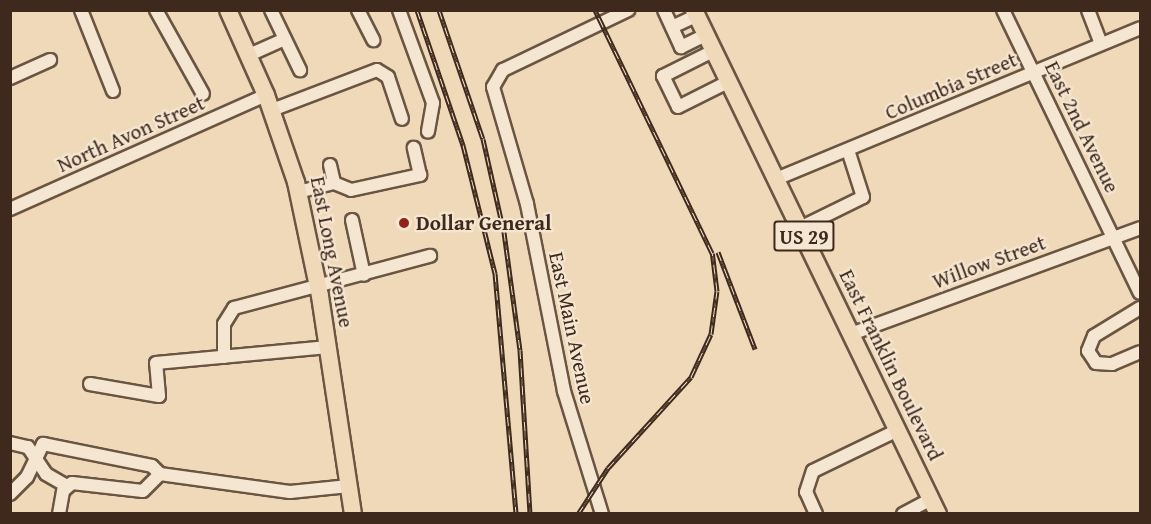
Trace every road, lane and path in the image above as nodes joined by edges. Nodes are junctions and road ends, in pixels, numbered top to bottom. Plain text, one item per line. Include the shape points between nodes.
1 (81, 10) edge
2 (156, 10) edge
3 (228, 10) edge
4 (271, 10) edge
5 (358, 10) edge
6 (399, 10) edge
7 (628, 10) edge
8 (664, 10) edge
9 (1004, 10) edge
10 (1088, 10) edge
11 (695, 13) edge
12 (608, 15) edge
13 (672, 27) junction
14 (1140, 27) edge
15 (706, 35) junction
16 (285, 39) junction
17 (373, 40) dead end
18 (1101, 44) junction
19 (713, 51) junction
20 (249, 55) junction
21 (50, 60) dead end
22 (300, 70) dead end
23 (1033, 72) junction
24 (10, 78) edge
25 (728, 82) junction
26 (113, 91) dead end
27 (203, 94) dead end
28 (269, 102) junction
29 (402, 119) dead end
30 (428, 132) dead end
31 (414, 148) dead end
32 (848, 150) junction
33 (330, 165) dead end
34 (776, 179) junction
35 (334, 183) junction
36 (298, 192) junction
37 (10, 209) edge
38 (352, 220) dead end
39 (800, 228) junction
40 (1140, 228) edge
41 (1113, 236) junction
42 (430, 256) dead end
43 (364, 275) junction
44 (319, 287) junction
45 (1140, 293) edge
46 (1140, 308) edge
47 (851, 334) junction
48 (328, 347) junction
49 (1140, 352) edge
50 (224, 357) junction
51 (90, 384) dead end
52 (898, 430) junction
53 (10, 443) edge
54 (35, 460) junction
55 (160, 474) junction
56 (67, 486) junction
57 (349, 486) junction
58 (10, 494) edge
59 (934, 506) edge
60 (59, 513) edge
61 (353, 513) edge
62 (602, 513) edge
63 (816, 513) edge
64 (903, 513) edge

1 - 26 street
2 - 27 street
3 - 20 main road, East Long Avenue
4 - 16 street
5 - 17 street
6 - 30 street via 433,103
7 - 12 street
8 - 13 street
9 - 23 street, East 2nd Avenue
10 - 18 street
11 - 13 street
11 - 15 main road, East Franklin Boulevard / US 29
12 - 62 street, East Main Avenue via 494,79 527,204 564,391
13 - 15 street via 681,47
14 - 18 street, Columbia Street
15 - 19 main road, East Franklin Boulevard / US 29
16 - 20 street
16 - 22 street
18 - 23 street, Columbia Street
19 - 25 main road, East Franklin Boulevard / US 29
19 - 25 street via 663,76 678,107
20 - 28 main road, East Long Avenue
21 - 24 street
23 - 32 street, Columbia Street
23 - 41 street, East 2nd Avenue
25 - 34 main road, East Franklin Boulevard / US 29
28 - 29 street, North Avon Street via 377,70 388,77
28 - 36 main road, East Long Avenue
28 - 37 street, North Avon Street
31 - 35 street via 420,175 351,190
32 - 34 street, Columbia Street
32 - 39 street via 863,197
33 - 35 street
34 - 39 main road, East Franklin Boulevard / US 29
35 - 36 street
36 - 44 main road, East Long Avenue
38 - 43 street
39 - 47 main road, East Franklin Boulevard / US 29
40 - 41 street, Willow Street
41 - 45 street, East 2nd Avenue
41 - 47 street, Willow Street
42 - 43 street via 394,262
43 - 44 street
44 - 48 main road, East Long Avenue
44 - 50 street via 234,308 224,324
46 - 49 street via 1094,336 1088,351 1095,363 1112,364
47 - 52 main road, East Franklin Boulevard / US 29
48 - 50 street
48 - 57 main road, East Long Avenue
50 - 51 street via 156,363 159,396
52 - 59 main road, East Franklin Boulevard / US 29
52 - 63 street via 813,471 806,492
53 - 54 street via 28,447
54 - 55 street via 44,444 55,444 152,466
54 - 56 street
54 - 58 street
55 - 56 street via 143,491
55 - 57 street via 290,492
56 - 60 street
57 - 61 main road, East Long Avenue
59 - 64 street

